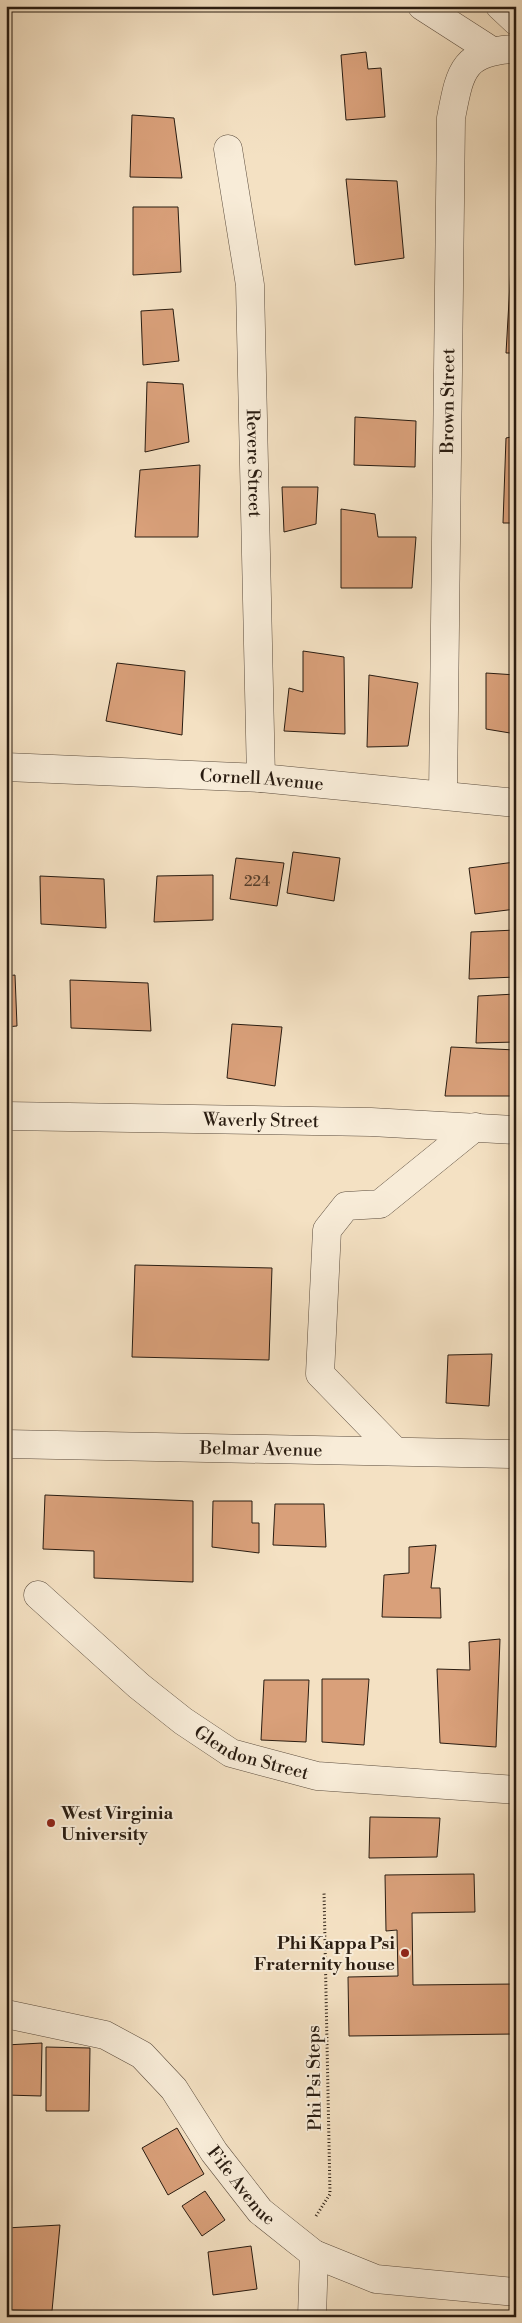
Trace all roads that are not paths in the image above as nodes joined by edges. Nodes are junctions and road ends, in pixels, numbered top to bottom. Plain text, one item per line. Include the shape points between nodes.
1 (422, 6) edge
2 (500, 6) edge
3 (516, 21) edge
4 (504, 50) edge
5 (228, 149) dead end
6 (6, 766) edge
7 (261, 778) junction
8 (442, 794) junction
9 (516, 803) edge
10 (6, 1116) edge
11 (475, 1127) junction
12 (516, 1130) edge
13 (6, 1444) edge
14 (394, 1450) junction
15 (516, 1454) edge
16 (38, 1595) dead end
17 (516, 1790) edge
18 (6, 2014) edge
19 (314, 2254) junction
20 (516, 2292) edge
21 (312, 2317) edge

1 - 4 street
2 - 3 street
4 - 8 street, Brown Street via 477,57 462,71 451,118
5 - 7 street, Revere Street via 250,285
6 - 7 street, Cornell Avenue
7 - 8 street, Cornell Avenue
8 - 9 street, Cornell Avenue
10 - 11 street, Waverly Street via 371,1122
11 - 12 street, Waverly Street
11 - 14 street via 380,1204 346,1206 327,1230 320,1374
13 - 14 street, Belmar Avenue
14 - 15 street, Belmar Avenue
16 - 17 street, Glendon Street via 139,1686 231,1753 324,1777
18 - 19 street, Fife Avenue via 105,2035 142,2055 174,2089 214,2152 260,2211
19 - 20 street, Fife Avenue via 376,2278
19 - 21 street

